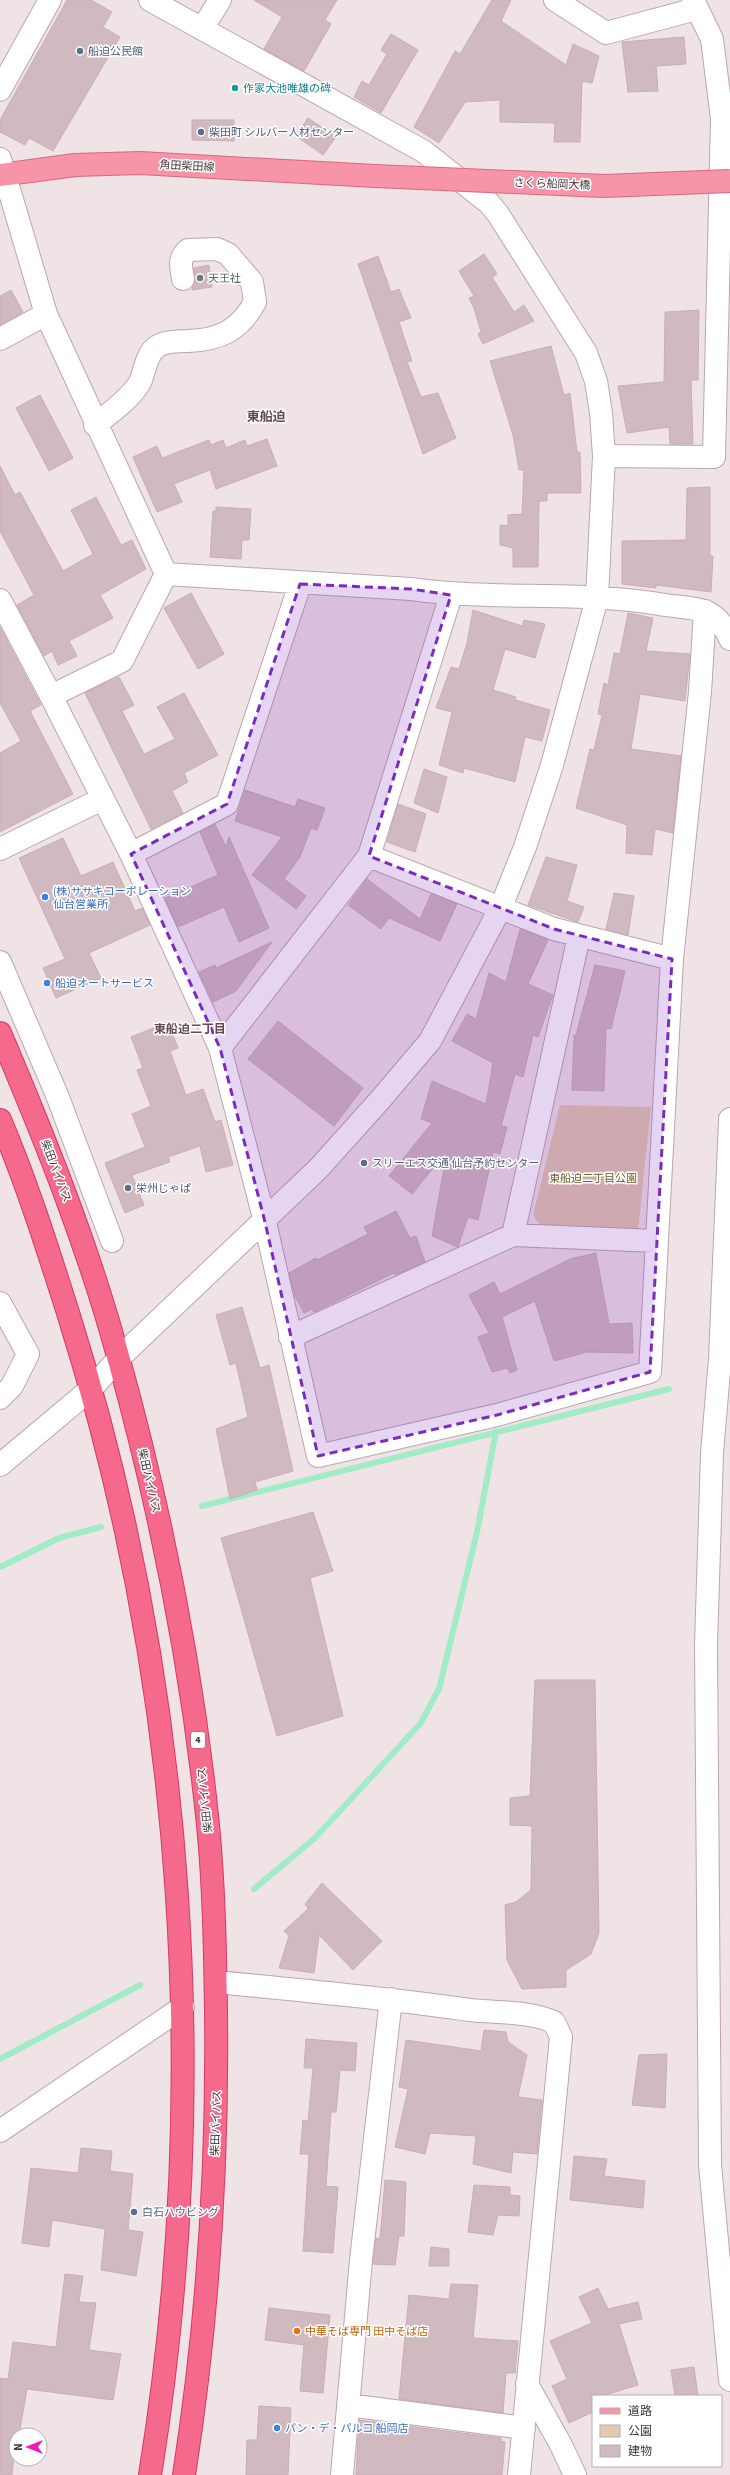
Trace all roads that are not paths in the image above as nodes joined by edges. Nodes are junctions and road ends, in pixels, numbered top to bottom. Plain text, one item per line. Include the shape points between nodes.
1 (50, 0) edge
2 (150, 0) edge
3 (220, 0) edge
4 (555, 0) edge
5 (694, 5) edge
6 (202, 29) junction
7 (0, 90) edge
8 (1, 169) edge
9 (375, 176) joint
10 (730, 181) edge
11 (184, 279) dead end
12 (46, 314) junction
13 (0, 339) edge
14 (95, 425) junction
15 (604, 456) junction
16 (166, 574) junction
17 (300, 584) junction
18 (451, 595) junction
19 (597, 598) junction
20 (0, 600) edge
21 (705, 612) junction
22 (730, 639) edge
23 (51, 696) junction
24 (102, 799) junction
25 (0, 849) edge
26 (131, 854) junction
27 (369, 856) junction
28 (501, 907) junction
29 (579, 936) junction
30 (672, 959) junction
31 (0, 962) edge
32 (0, 1033) edge
33 (220, 1048) junction
34 (59, 1099) junction
35 (33, 1110) junction
36 (730, 1118) edge
37 (0, 1120) edge
38 (265, 1222) junction
39 (513, 1235) junction
40 (112, 1241) dead end
41 (656, 1241) junction
42 (0, 1303) edge
43 (290, 1337) junction
44 (119, 1358) junction
45 (92, 1388) junction
46 (0, 1398) edge
47 (0, 1465) edge
48 (216, 1982) junction
49 (391, 1999) junction
50 (183, 2007) junction
51 (0, 2131) edge
52 (730, 2380) edge
53 (528, 2384) junction
54 (348, 2405) junction
55 (524, 2428) junction
56 (150, 2475) edge
57 (184, 2475) edge
58 (342, 2475) edge
59 (519, 2475) edge
60 (575, 2475) edge

1 - 7 street
2 - 6 street
3 - 6 street
4 - 5 street via 606,33
5 - 15 street via 712,39 722,119 714,457
6 - 15 street via 423,151 489,203 586,353 596,381
8 - 9 main road, 角田柴田線 via 140,163
8 - 12 street
9 - 10 main road, さくら船岡大橋, bridge via 604,186
11 - 14 street via 180,265 182,256 188,250 217,249 228,254 252,282 255,302 238,327 214,338 158,346 149,357 140,382 120,404
12 - 13 street
12 - 14 street
14 - 16 street
15 - 19 street
16 - 17 street
16 - 23 street via 122,661
17 - 18 street via 411,589
17 - 26 street via 227,804
18 - 19 street
18 - 27 street
19 - 21 street via 652,602
19 - 28 street via 552,765 525,847
20 - 23 street
21 - 22 street via 717,618 726,628
21 - 30 street via 700,692
23 - 24 street
24 - 25 street
24 - 26 street
26 - 33 street
27 - 28 street
27 - 33 street
28 - 29 street via 530,920
28 - 38 street via 430,1041 318,1169
29 - 30 street
29 - 39 street
30 - 41 street
31 - 34 street
32 - 35 highway, 柴田バイパス / 4
33 - 38 street
34 - 35 street
34 - 40 street
35 - 44 highway, 柴田バイパス / 4 via 86,1254
36 - 52 street via 720,1359 712,1453 706,1645 710,2165
37 - 45 highway via 50,1254
38 - 43 street
38 - 44 street
39 - 41 street
39 - 43 street
41 - 43 street via 650,1372 497,1415 318,1456
42 - 46 street via 28,1354 12,1386
44 - 45 street
44 - 48 highway, 柴田バイパス / 4 via 173,1581 187,1663 208,1829
45 - 47 street
45 - 50 highway via 130,1541 152,1671 169,1801
48 - 49 street
48 - 57 highway, 柴田バイパス / 4 via 217,2084 208,2284 199,2375
49 - 53 street via 540,2016 554,2022 561,2037
49 - 54 street via 361,2260
50 - 51 street
50 - 56 highway via 181,2145 174,2288
53 - 55 street
53 - 60 street
54 - 55 street
54 - 58 street
55 - 59 street

